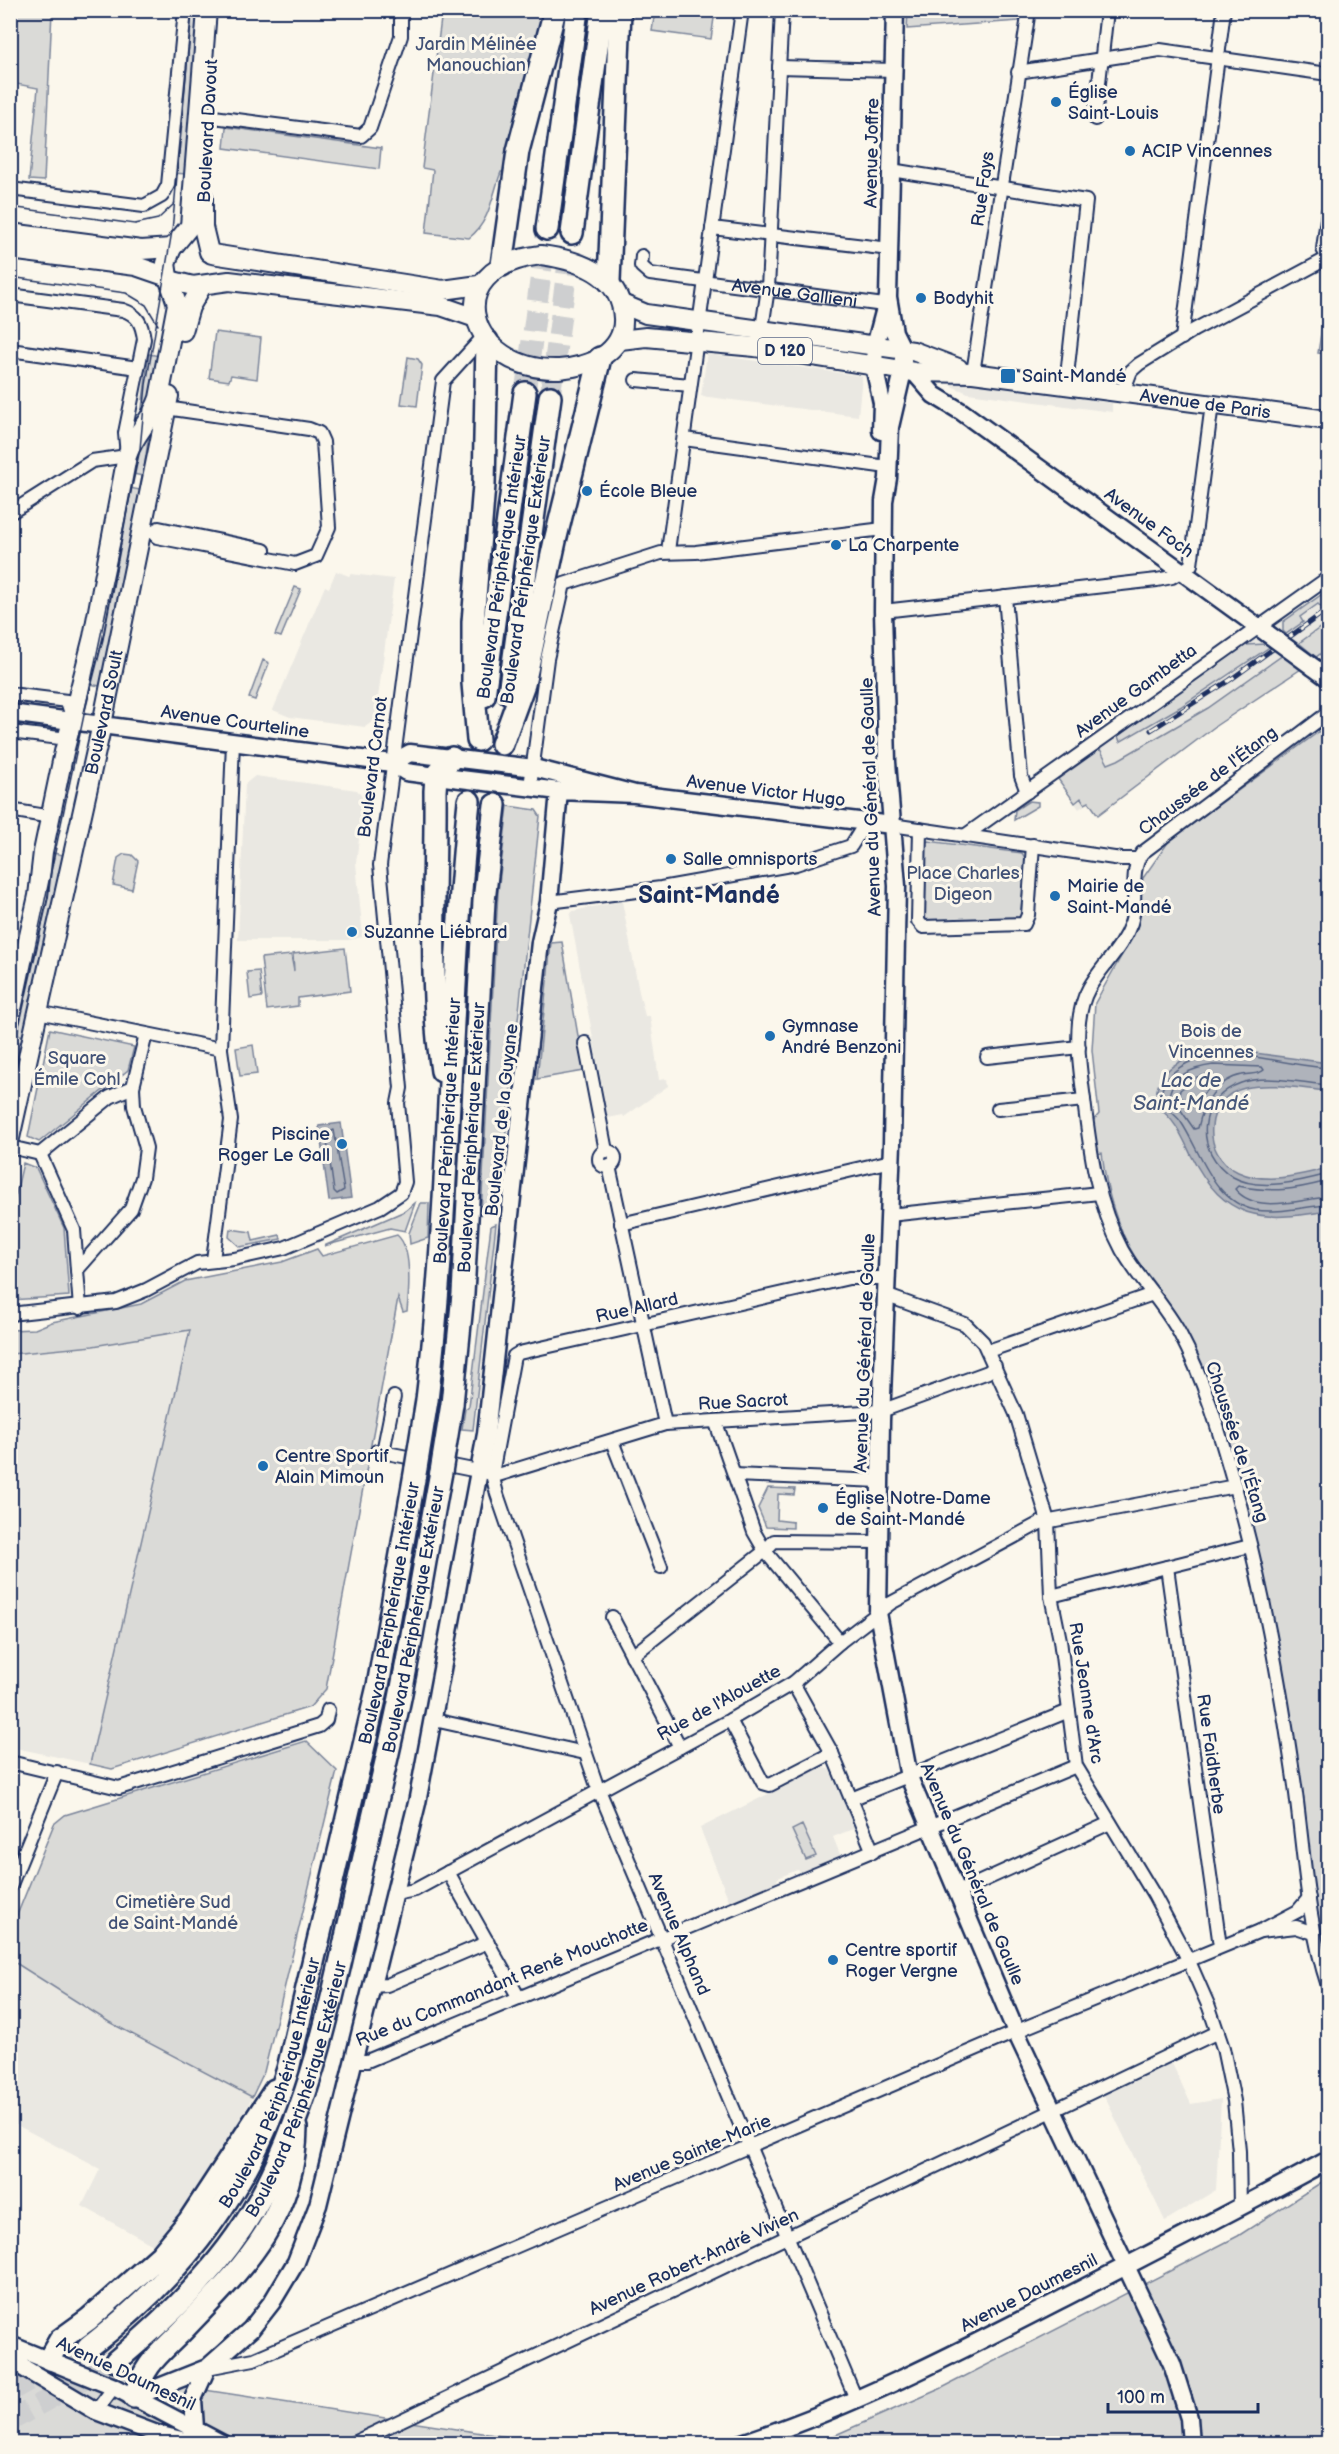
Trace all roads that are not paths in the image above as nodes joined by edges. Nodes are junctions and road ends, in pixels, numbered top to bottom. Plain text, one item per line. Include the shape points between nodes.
1 (185, 10) edge
2 (207, 10) edge
3 (216, 10) edge
4 (401, 10) edge
5 (555, 10) edge
6 (577, 10) edge
7 (602, 10) edge
8 (620, 10) edge
9 (742, 10) edge
10 (782, 10) edge
11 (895, 10) edge
12 (1029, 10) edge
13 (1107, 10) edge
14 (1224, 10) edge
15 (1217, 58) junction
16 (1101, 60) junction
17 (779, 68) junction
18 (894, 70) junction
19 (1018, 72) junction
20 (1329, 74) edge
21 (206, 116) junction
22 (1095, 119) dead end
23 (891, 170) junction
24 (1002, 188) junction
25 (10, 189) edge
26 (1329, 211) edge
27 (712, 228) junction
28 (547, 229) tunnel mouth
29 (572, 232) tunnel mouth
30 (10, 233) edge
31 (771, 235) junction
32 (173, 247) junction
33 (890, 249) junction
34 (10, 250) edge
35 (211, 253) junction
36 (642, 256) dead end
37 (1328, 258) edge
38 (502, 265) junction
39 (169, 279) junction
40 (609, 281) junction
41 (704, 282) junction
42 (204, 285) junction
43 (479, 285) junction
44 (768, 288) junction
45 (10, 295) edge
46 (886, 301) junction
47 (622, 304) junction
48 (476, 318) junction
49 (699, 321) junction
50 (764, 330) junction
51 (1182, 338) junction
52 (486, 339) junction
53 (620, 340) junction
54 (695, 342) junction
55 (875, 346) junction
56 (755, 347) junction
57 (10, 350) edge
58 (903, 350) junction
59 (600, 358) junction
60 (874, 366) junction
61 (938, 366) junction
62 (138, 368) junction
63 (908, 371) junction
64 (973, 373) junction
65 (636, 380) dead end
66 (1066, 385) junction
67 (690, 386) junction
68 (1123, 392) junction
69 (525, 393) tunnel mouth
70 (550, 397) tunnel mouth
71 (945, 401) junction
72 (1212, 404) junction
73 (166, 408) junction
74 (1329, 420) edge
75 (684, 440) junction
76 (127, 456) junction
77 (880, 465) junction
78 (884, 501) junction
79 (10, 513) edge
80 (884, 529) junction
81 (146, 530) junction
82 (668, 551) junction
83 (1182, 571) junction
84 (1329, 578) edge
85 (1005, 597) junction
86 (883, 611) junction
87 (1263, 630) junction
88 (1329, 678) edge
89 (10, 694) edge
90 (72, 708) junction
91 (10, 713) edge
92 (1329, 713) edge
93 (102, 724) junction
94 (10, 732) edge
95 (68, 740) junction
96 (233, 742) junction
97 (452, 758) junction
98 (392, 763) junction
99 (534, 768) junction
100 (561, 774) junction
101 (436, 776) junction
102 (530, 788) junction
103 (559, 791) junction
104 (1027, 792) junction
105 (635, 794) junction
106 (469, 801) dead end
107 (495, 805) dead end
108 (10, 810) edge
109 (51, 817) junction
110 (867, 822) junction
111 (892, 825) junction
112 (920, 829) junction
113 (966, 835) junction
114 (1033, 845) junction
115 (1138, 859) junction
116 (549, 902) junction
117 (38, 1012) junction
118 (10, 1020) edge
119 (146, 1034) junction
120 (585, 1043) dead end
121 (1079, 1047) junction
122 (221, 1049) junction
123 (987, 1057) dead end
124 (133, 1087) junction
125 (1084, 1100) junction
126 (998, 1109) dead end
127 (449, 1121) junction
128 (10, 1138) edge
129 (10, 1147) edge
130 (40, 1154) junction
131 (891, 1161) junction
132 (1099, 1193) junction
133 (889, 1215) junction
134 (621, 1224) junction
135 (213, 1260) junction
136 (77, 1270) junction
137 (886, 1286) junction
138 (1153, 1294) junction
139 (80, 1308) junction
140 (10, 1314) edge
141 (642, 1325) junction
142 (988, 1351) junction
143 (995, 1366) junction
144 (394, 1396) dead end
145 (881, 1411) junction
146 (716, 1423) junction
147 (665, 1424) junction
148 (612, 1441) junction
149 (486, 1472) junction
150 (734, 1475) junction
151 (880, 1481) junction
152 (1235, 1486) junction
153 (1048, 1521) junction
154 (878, 1542) junction
155 (1250, 1546) junction
156 (765, 1551) junction
157 (661, 1567) dead end
158 (1167, 1567) junction
159 (1051, 1596) junction
160 (878, 1613) junction
161 (612, 1617) dead end
162 (840, 1642) junction
163 (632, 1656) junction
164 (793, 1683) junction
165 (328, 1710) dead end
166 (1069, 1711) junction
167 (434, 1720) junction
168 (730, 1720) junction
169 (680, 1747) junction
170 (585, 1753) junction
171 (832, 1753) junction
172 (10, 1762) edge
173 (1076, 1766) junction
174 (57, 1772) junction
175 (909, 1777) junction
176 (599, 1790) junction
177 (851, 1799) junction
178 (1110, 1824) junction
179 (931, 1828) junction
180 (873, 1852) junction
181 (448, 1872) junction
182 (10, 1887) edge
183 (958, 1892) junction
184 (395, 1894) junction
185 (1309, 1898) junction
186 (1260, 1931) junction
187 (1314, 1933) junction
188 (662, 1938) junction
189 (488, 1942) junction
190 (1220, 1946) junction
191 (1188, 1959) junction
192 (372, 1986) junction
193 (1329, 1986) edge
194 (519, 1998) junction
195 (1016, 2032) junction
196 (1218, 2032) junction
197 (353, 2061) junction
198 (288, 2069) junction
199 (1052, 2112) junction
200 (296, 2122) junction
201 (750, 2146) junction
202 (1329, 2160) edge
203 (1240, 2208) junction
204 (788, 2237) junction
205 (1126, 2267) junction
206 (10, 2345) edge
207 (88, 2348) tunnel mouth
208 (49, 2359) junction
209 (10, 2360) edge
210 (116, 2361) tunnel mouth
211 (204, 2374) junction
212 (39, 2378) junction
213 (114, 2387) junction
214 (134, 2397) junction
215 (856, 2399) junction
216 (156, 2408) junction
217 (96, 2412) junction
218 (125, 2423) junction
219 (143, 2429) junction
220 (196, 2436) edge
221 (223, 2444) edge
222 (351, 2444) edge
223 (739, 2444) edge
224 (1191, 2444) edge

1 - 25 street, Boulevard Davout via 168,185 162,196 144,206
2 - 32 main road, Boulevard Davout via 190,226
3 - 21 main road, Boulevard Davout
4 - 21 street via 401,36 370,128 362,136
5 - 38 highway via 518,151
6 - 28 highway
7 - 29 highway
8 - 40 highway
9 - 27 street
10 - 17 street
11 - 18 main road, Avenue Joffre
12 - 19 street, Rue Fays
13 - 16 street
14 - 15 street
15 - 16 street via 1160,50
15 - 20 street
15 - 51 street
16 - 19 street
16 - 22 street
17 - 18 street
17 - 31 street
18 - 23 main road, Avenue Joffre
19 - 24 street, Rue Fays
21 - 35 main road, Boulevard Davout via 203,227
23 - 24 street
23 - 33 main road, Avenue Joffre
24 - 64 street, Rue Fays
24 - 66 street via 1086,201
26 - 37 street via 1323,249
27 - 31 street
27 - 41 street
30 - 32 main road via 141,250
31 - 33 street
31 - 44 street
32 - 35 main road via 192,246
32 - 39 main road, Boulevard Soult via 166,263
33 - 46 main road, Avenue Joffre
34 - 39 main road via 136,266
35 - 42 main road, Boulevard Soult via 212,268
35 - 43 main road via 232,260 443,290
36 - 41 street, Avenue Gallieni via 645,272
37 - 51 street
38 - 40 main road via 541,255 570,259
38 - 43 main road
39 - 42 main road via 185,285
39 - 76 main road, Boulevard Soult via 177,304 159,398 155,410 132,439
40 - 47 main road
41 - 44 street, Avenue Gallieni
41 - 49 street
42 - 48 main road via 229,281 436,306
42 - 73 main road, Boulevard Soult via 188,313
43 - 48 main road
44 - 46 street, Avenue Gallieni
44 - 50 street
45 - 62 street, Boulevard Soult via 130,312 143,327
46 - 55 main road, Avenue du Général de Gaulle
46 - 58 main road
47 - 49 main road, D 120 via 646,314
47 - 53 main road
48 - 52 main road
49 - 50 main road, D 120
49 - 54 street
50 - 55 main road, D 120
50 - 56 street
51 - 68 street via 1134,367
52 - 59 main road via 507,358 535,368 570,368
52 - 69 highway, Boulevard Périphérique Intérieur via 484,485 473,622 478,741
52 - 98 street, Boulevard Carnot via 443,381
53 - 54 main road, D 120 via 646,337
53 - 59 main road
54 - 56 main road, D 120
54 - 67 street
55 - 58 main road, Avenue de Paris / D 120
55 - 60 main road, Avenue du Général de Gaulle
56 - 60 main road, D 120
57 - 62 street
58 - 61 main road, Avenue de Paris / D 120
58 - 63 main road, Avenue du Général de Gaulle
59 - 70 highway, Boulevard Périphérique Extérieur via 524,684 502,744
60 - 63 main road, Avenue de Paris / D 120
60 - 77 main road, Avenue du Général de Gaulle via 882,403
61 - 63 main road, Avenue de Paris / D 120
61 - 64 main road, Avenue de Paris / D 120
61 - 71 main road
62 - 76 street, Boulevard Soult via 125,433
63 - 71 main road, Avenue Foch
63 - 78 main road, Avenue du Général de Gaulle via 890,427
64 - 66 main road, Avenue de Paris / D 120
65 - 67 street
66 - 68 main road, Avenue de Paris / D 120
67 - 75 street
68 - 72 main road, Avenue de Paris / D 120
71 - 83 main road, Avenue Foch
72 - 74 main road, Avenue de Paris / D 120
72 - 83 street via 1191,565
73 - 81 main road, Boulevard Soult
73 - 81 street via 319,433 323,442 329,527 316,556 309,559 159,528
75 - 77 street
75 - 82 street
76 - 79 street via 92,460
76 - 90 main road, Boulevard Soult via 93,637
77 - 78 main road, Avenue du Général de Gaulle
78 - 80 main road, Avenue du Général de Gaulle
80 - 82 street via 696,552
80 - 86 main road, Avenue du Général de Gaulle
81 - 93 main road, Boulevard Soult
82 - 99 street via 564,584 547,659
83 - 85 street via 1157,580
83 - 87 main road, Avenue Foch
84 - 87 street, Avenue Gambetta
85 - 86 street
85 - 104 street via 1021,776
86 - 111 main road, Avenue du Général de Gaulle
87 - 88 main road, Avenue Foch, bridge
87 - 104 street, Avenue Gambetta
89 - 90 street
90 - 91 main road, Avenue Courteline
90 - 93 main road, Avenue Courteline
90 - 95 main road, Boulevard Soult
92 - 115 street, Chaussée de l'Étang
93 - 96 main road, Avenue Courteline
93 - 117 main road, Boulevard Soult
94 - 95 street
95 - 109 main road, Boulevard Soult
96 - 98 main road, Avenue Courteline
96 - 122 street
97 - 98 main road, Avenue Courteline via 410,753
97 - 99 main road, Avenue Courteline
97 - 101 highway
98 - 101 main road, Avenue Courteline via 406,772
98 - 135 street, Boulevard Carnot via 380,865 401,1088 398,1104 405,1182 398,1197 380,1207 284,1248
99 - 100 main road, Avenue Courteline
99 - 102 street
100 - 103 street via 565,780
100 - 105 main road, Avenue Courteline
101 - 102 main road, Avenue Courteline
101 - 127 highway via 433,966 437,1038
102 - 103 main road, Avenue Courteline
103 - 105 main road, Avenue Courteline
103 - 116 main road, Boulevard de la Guyane
104 - 113 street, Avenue Gambetta
105 - 110 main road, Avenue Victor Hugo
106 - 127 highway, Boulevard Périphérique Intérieur via 459,899
107 - 200 highway, Boulevard Périphérique Extérieur, bridge via 484,901 464,1282 452,1404 400,1698 324,2033
108 - 109 street
109 - 118 main road, Boulevard Soult
110 - 111 main road, Avenue Victor Hugo
110 - 116 street via 851,846 796,864 661,888
111 - 112 street
111 - 131 main road, Avenue du Général de Gaulle via 897,886
112 - 113 street
112 - 114 street via 918,921 923,927 1024,924
113 - 114 street
114 - 115 street
115 - 121 street, Chaussée de l'Étang via 1131,922 1117,951 1086,994
116 - 149 main road, Boulevard de la Guyane via 540,942
117 - 119 street
117 - 128 main road, Boulevard Soult
119 - 122 street
119 - 124 street
120 - 134 street via 606,1151 615,1159 609,1166
121 - 123 street
121 - 125 street, Chaussée de l'Étang
122 - 135 street via 231,1120
124 - 130 street via 110,1096
124 - 136 street via 146,1148 142,1178 131,1209
125 - 126 street
125 - 132 street, Chaussée de l'Étang
127 - 198 highway, Boulevard Périphérique Intérieur, bridge via 439,1288 416,1468 378,1686
129 - 130 street
130 - 136 street via 74,1230
131 - 133 main road, Avenue du Général de Gaulle
131 - 134 street
132 - 133 street
132 - 138 street, Chaussée de l'Étang via 1123,1251
133 - 137 main road, Avenue du Général de Gaulle
134 - 141 street
135 - 139 street, Boulevard Carnot via 197,1263 133,1296
136 - 139 street
137 - 141 street, Rue Allard via 849,1278
137 - 142 street, Rue Jeanne d'Arc via 965,1324
137 - 145 main road, Avenue du Général de Gaulle
138 - 142 street
138 - 152 street, Chaussée de l'Étang via 1180,1334 1198,1375
139 - 140 street, Boulevard Carnot
141 - 147 street
141 - 149 street, Rue Allard via 514,1356
142 - 143 street, Rue Jeanne d'Arc
143 - 145 street, Rue Sacrot via 988,1372
143 - 153 street, Rue Jeanne d'Arc via 1016,1414
144 - 149 street via 380,1452
145 - 146 street, Rue Sacrot
145 - 151 main road, Avenue du Général de Gaulle
146 - 147 street, Rue Sacrot
146 - 150 street
147 - 148 street, Rue Sacrot
148 - 149 street, Rue Sacrot via 504,1474
148 - 157 street
149 - 167 main road, Boulevard de la Guyane
149 - 170 street, Avenue Alphand
150 - 151 street
150 - 156 street via 754,1532
151 - 154 main road, Avenue du Général de Gaulle
152 - 153 street, Rue de l'Alouette
152 - 155 street, Chaussée de l'Étang
153 - 159 street, Rue Jeanne d'Arc
153 - 160 street, Rue de l'Alouette
154 - 156 street via 774,1540
154 - 160 main road, Avenue du Général de Gaulle
155 - 158 street
155 - 185 street, Chaussée de l'Étang via 1289,1745
156 - 162 street
156 - 163 street
158 - 159 street
158 - 190 street, Rue Faidherbe
159 - 166 street, Rue Jeanne d'Arc
160 - 162 street, Rue de l'Alouette
160 - 175 main road, Avenue du Général de Gaulle
161 - 163 street
162 - 164 street, Rue de l'Alouette
163 - 169 street
164 - 168 street, Rue de l'Alouette
164 - 171 street
165 - 174 street via 326,1720 319,1726 119,1788
166 - 173 street, Rue Jeanne d'Arc
166 - 175 street
167 - 170 street
167 - 184 main road, Boulevard de la Guyane
168 - 169 street, Rue de l'Alouette
168 - 171 street via 763,1783 770,1785
169 - 176 street, Rue de l'Alouette
170 - 176 street, Avenue Alphand
171 - 177 street
172 - 174 street
173 - 178 street, Rue Jeanne d'Arc
173 - 179 street, Rue du Commandant René Mouchotte
174 - 182 street
175 - 177 street
175 - 179 main road, Avenue du Général de Gaulle
176 - 181 street, Rue de l'Alouette
176 - 188 street, Avenue Alphand
177 - 180 street
178 - 183 street
178 - 191 street, Rue Jeanne d'Arc
179 - 180 street, Rue du Commandant René Mouchotte
179 - 183 main road, Avenue du Général de Gaulle
180 - 188 street, Rue du Commandant René Mouchotte
181 - 184 street, Rue de l'Alouette via 415,1890
181 - 189 street
183 - 195 main road, Avenue du Général de Gaulle
184 - 192 main road, Boulevard de la Guyane
185 - 186 street via 1298,1911
185 - 187 street, Chaussée de l'Étang
186 - 187 street via 1296,1927
186 - 190 street, Avenue Sainte-Marie
187 - 193 street, Chaussée de l'Étang
188 - 194 street, Rue du Commandant René Mouchotte
188 - 201 street, Avenue Alphand
189 - 192 street via 387,1985
189 - 194 street
190 - 191 street, Avenue Sainte-Marie
191 - 195 street, Avenue Sainte-Marie
191 - 196 street, Rue Jeanne d'Arc
192 - 197 main road, Boulevard de la Guyane
194 - 197 street, Rue du Commandant René Mouchotte via 367,2061
195 - 199 main road, Avenue du Général de Gaulle
195 - 201 street, Avenue Sainte-Marie
196 - 199 street, Avenue Robert-André Vivien
196 - 203 street, Rue Jeanne d'Arc via 1237,2126
197 - 211 main road, Boulevard de la Guyane via 318,2205 300,2253 262,2316
198 - 207 highway, Boulevard Périphérique Intérieur via 257,2151 196,2245 162,2285
198 - 208 highway via 189,2221 161,2255 90,2319 60,2340
199 - 204 street, Avenue Robert-André Vivien
199 - 205 main road, Avenue du Général de Gaulle
200 - 210 highway, Boulevard Périphérique Extérieur via 264,2191 233,2238 191,2292
200 - 214 highway via 296,2159 290,2181 264,2237 218,2293 153,2357 142,2373
201 - 204 street, Avenue Alphand
201 - 211 street, Avenue Sainte-Marie via 254,2358
202 - 203 main road, Avenue Daumesnil
203 - 205 main road, Avenue Daumesnil
204 - 215 street, Avenue Alphand
204 - 222 street, Avenue Robert-André Vivien
205 - 215 main road, Avenue Daumesnil
205 - 224 main road, Avenue du Général de Gaulle via 1179,2381
206 - 208 main road, Avenue Daumesnil
208 - 212 main road
208 - 213 main road, Avenue Daumesnil
209 - 212 main road, Avenue Daumesnil
211 - 214 main road, Boulevard de la Guyane
211 - 216 main road, Boulevard de la Guyane via 161,2398
211 - 220 main road via 191,2404
212 - 217 main road, Avenue Daumesnil
213 - 214 main road, Avenue Daumesnil
213 - 217 street
214 - 216 main road, Avenue Daumesnil
214 - 218 main road
215 - 223 main road, Avenue Daumesnil
216 - 219 main road, Boulevard de la Guyane
216 - 220 main road, Avenue Daumesnil
217 - 218 main road, Avenue Daumesnil
218 - 219 main road, Avenue Daumesnil
219 - 220 main road, Avenue Daumesnil
220 - 221 main road, Avenue Daumesnil

